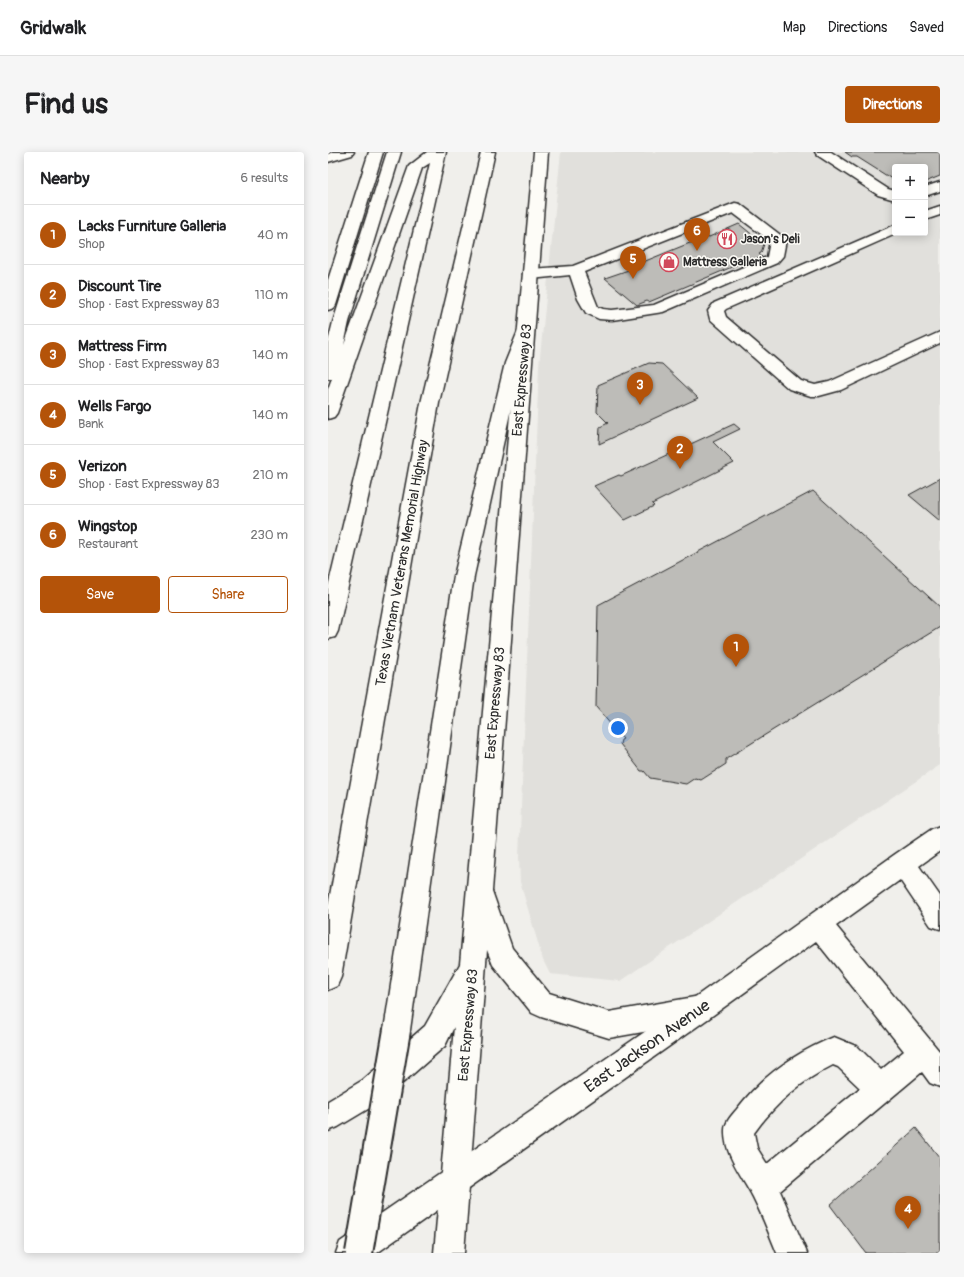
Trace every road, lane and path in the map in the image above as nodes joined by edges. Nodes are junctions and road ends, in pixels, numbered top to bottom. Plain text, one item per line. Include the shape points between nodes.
1 (347, 152) edge
2 (376, 152) edge
3 (394, 152) edge
4 (438, 152) edge
5 (488, 152) edge
6 (541, 152) edge
7 (822, 152) edge
8 (328, 158) edge
9 (940, 186) edge
10 (928, 191) edge
11 (892, 195) edge
12 (940, 210) edge
13 (928, 215) edge
14 (892, 230) edge
15 (576, 270) junction
16 (531, 274) junction
17 (328, 305) edge
18 (526, 331) junction
19 (940, 337) edge
20 (328, 376) edge
21 (328, 412) edge
22 (328, 631) edge
23 (940, 836) edge
24 (903, 863) junction
25 (479, 890) junction
26 (940, 915) edge
27 (818, 924) junction
28 (473, 965) junction
29 (328, 978) edge
30 (700, 1009) junction
31 (923, 1052) junction
32 (940, 1073) edge
33 (880, 1088) junction
34 (328, 1117) edge
35 (455, 1181) junction
36 (763, 1186) junction
37 (351, 1253) edge
38 (359, 1253) edge
39 (449, 1253) edge
40 (792, 1253) edge

1 - 8 main road
2 - 17 main road
3 - 20 main road via 341,322
4 - 21 main road via 416,166
4 - 22 main road
5 - 29 main road, Texas Vietnam Veterans Memorial Highway via 430,403
6 - 16 main road, East Expressway 83
7 - 11 main road via 883,192
9 - 10 main road
12 - 13 main road
14 - 19 main road via 720,306 716,311 718,319 796,385 818,391 836,386
15 - 15 main road via 735,207 778,240 772,260 657,309 612,315 599,314 592,310 586,299
15 - 16 main road
16 - 18 main road, East Expressway 83
18 - 25 main road, East Expressway 83
18 - 38 main road, bridge via 513,363 464,576 397,1030
23 - 24 main road, East Jackson Avenue
24 - 26 main road
24 - 27 main road, East Jackson Avenue
25 - 28 main road, East Expressway 83
25 - 30 main road via 502,956 541,1004 608,1025
27 - 30 main road, East Jackson Avenue
27 - 31 main road
28 - 34 main road via 436,1036 373,1090
28 - 35 main road, East Expressway 83
30 - 35 main road, East Jackson Avenue
31 - 32 main road
31 - 33 main road
33 - 36 main road
33 - 36 main road via 848,1057 834,1051 791,1076 761,1101 739,1129 743,1152
35 - 37 main road, East Jackson Avenue
35 - 39 main road, East Expressway 83
36 - 40 main road

